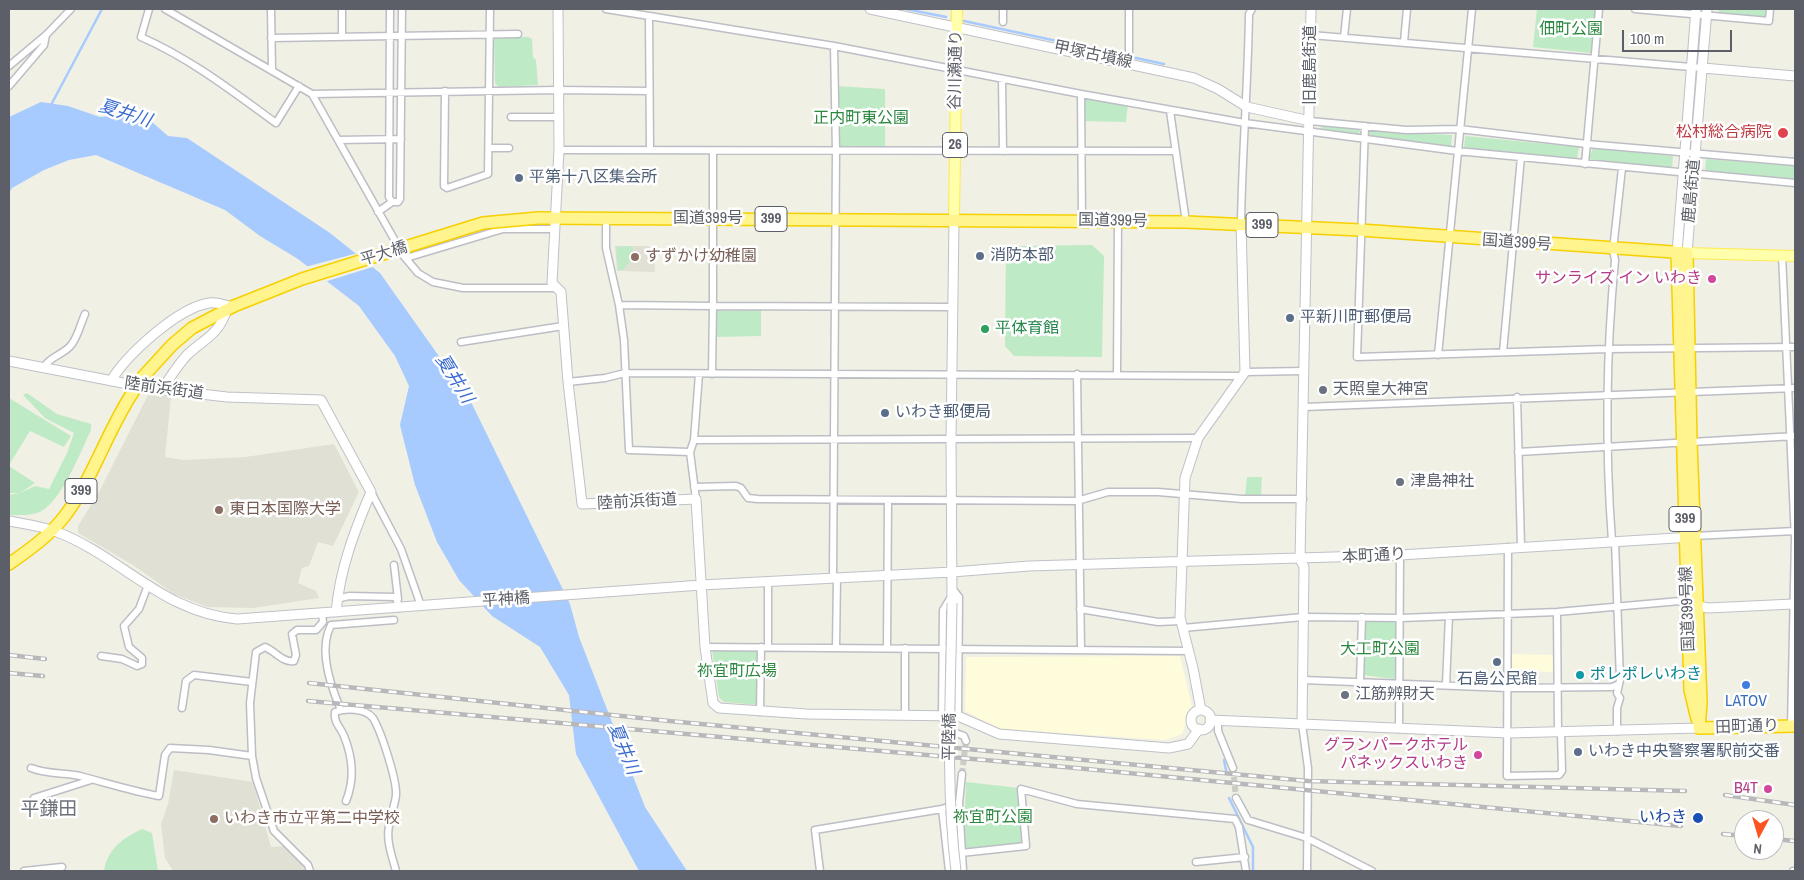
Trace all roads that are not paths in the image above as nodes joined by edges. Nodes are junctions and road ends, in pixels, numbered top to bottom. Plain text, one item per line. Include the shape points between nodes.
1 (71, 9) edge
2 (149, 9) edge
3 (165, 9) edge
4 (271, 9) edge
5 (342, 9) edge
6 (390, 9) edge
7 (402, 9) edge
8 (490, 9) edge
9 (558, 9) edge
10 (606, 9) edge
11 (870, 9) edge
12 (957, 9) edge
13 (1002, 9) edge
14 (1129, 9) edge
15 (1252, 9) edge
16 (1311, 9) edge
17 (1347, 9) edge
18 (1407, 9) edge
19 (1472, 9) edge
20 (1599, 9) edge
21 (1635, 9) edge
22 (1770, 9) edge
23 (884, 10) edge
24 (1696, 12) edge
25 (1707, 13) edge
26 (650, 17) junction
27 (1003, 22) dead end
28 (957, 26) junction
29 (490, 34) junction
30 (518, 34) dead end
31 (46, 35) junction
32 (402, 35) junction
33 (1311, 35) junction
34 (342, 36) junction
35 (389, 36) junction
36 (1344, 37) junction
37 (271, 38) junction
38 (1404, 42) junction
39 (834, 46) junction
40 (1468, 47) junction
41 (1595, 59) junction
42 (1127, 62) junction
43 (9, 66) edge
44 (1692, 67) junction
45 (1703, 68) junction
46 (955, 69) junction
47 (272, 71) junction
48 (1795, 76) edge
49 (1002, 79) junction
50 (9, 86) edge
51 (299, 86) junction
52 (558, 90) junction
53 (445, 91) junction
54 (490, 91) junction
55 (649, 91) junction
56 (401, 92) junction
57 (390, 93) junction
58 (312, 94) junction
59 (1081, 94) junction
60 (1246, 107) junction
61 (1170, 111) junction
62 (511, 117) dead end
63 (559, 117) junction
64 (1310, 121) junction
65 (1245, 123) junction
66 (1365, 126) junction
67 (1459, 130) junction
68 (1309, 132) junction
69 (1364, 138) junction
70 (401, 139) junction
71 (338, 140) junction
72 (390, 140) junction
73 (1587, 144) junction
74 (490, 148) junction
75 (509, 148) dead end
76 (559, 150) junction
77 (650, 150) junction
78 (1080, 150) junction
79 (713, 151) junction
80 (1004, 151) junction
81 (1176, 151) junction
82 (1457, 151) junction
83 (836, 152) junction
84 (955, 152) junction
85 (1685, 153) junction
86 (1696, 154) junction
87 (1521, 157) junction
88 (1795, 162) edge
89 (1585, 164) junction
90 (1622, 168) junction
91 (1683, 173) junction
92 (1694, 174) junction
93 (1795, 182) edge
94 (392, 202) junction
95 (378, 212) junction
96 (538, 218) joint
97 (606, 218) junction
98 (712, 219) junction
99 (835, 219) junction
100 (954, 221) junction
101 (1082, 221) junction
102 (1118, 221) junction
103 (1186, 222) junction
104 (555, 224) junction
105 (1241, 224) junction
106 (1307, 228) junction
107 (1360, 230) junction
108 (1448, 238) junction
109 (1513, 242) junction
110 (1613, 250) junction
111 (1682, 253) junction
112 (1782, 255) junction
113 (1795, 256) edge
114 (406, 258) junction
115 (555, 288) junction
116 (619, 305) junction
117 (712, 306) junction
118 (835, 307) junction
119 (952, 307) junction
120 (231, 308) junction
121 (85, 314) dead end
122 (563, 326) junction
123 (461, 342) dead end
124 (1795, 347) edge
125 (1684, 348) junction
126 (1786, 348) junction
127 (1607, 349) junction
128 (1503, 352) junction
129 (1438, 355) junction
130 (9, 361) edge
131 (44, 368) junction
132 (1304, 371) junction
133 (625, 373) junction
134 (699, 374) junction
135 (712, 374) junction
136 (834, 374) junction
137 (1077, 374) junction
138 (1117, 374) junction
139 (1244, 374) junction
140 (952, 375) junction
141 (111, 381) junction
142 (568, 382) junction
143 (1795, 388) edge
144 (1788, 389) junction
145 (162, 390) junction
146 (1685, 392) junction
147 (1608, 394) junction
148 (1518, 397) junction
149 (1304, 407) junction
150 (1793, 436) edge
151 (951, 438) junction
152 (1077, 438) junction
153 (1198, 438) junction
154 (834, 439) junction
155 (694, 440) junction
156 (1687, 443) junction
157 (1607, 447) junction
158 (690, 452) junction
159 (1518, 452) junction
160 (694, 486) junction
161 (371, 492) junction
162 (1184, 495) junction
163 (696, 499) junction
164 (834, 499) junction
165 (1303, 499) junction
166 (888, 500) junction
167 (951, 500) junction
168 (1077, 501) junction
169 (9, 521) edge
170 (52, 530) junction
171 (1795, 531) edge
172 (1690, 537) junction
173 (1613, 541) junction
174 (1521, 546) junction
175 (1508, 547) junction
176 (1400, 555) junction
177 (1300, 559) junction
178 (1182, 561) junction
179 (9, 564) edge
180 (1079, 564) junction
181 (394, 565) dead end
182 (952, 572) junction
183 (887, 575) junction
184 (835, 577) junction
185 (768, 581) junction
186 (148, 585) junction
187 (701, 585) junction
188 (952, 595) junction
189 (337, 600) junction
190 (398, 603) junction
191 (1693, 604) junction
192 (423, 606) junction
193 (1794, 607) edge
194 (1618, 608) junction
195 (1080, 610) junction
196 (349, 611) junction
197 (336, 612) junction
198 (1557, 612) junction
199 (322, 613) junction
200 (1508, 613) junction
201 (1449, 616) junction
202 (1362, 617) junction
203 (1303, 618) junction
204 (1401, 618) junction
205 (394, 620) dead end
206 (349, 622) junction
207 (1182, 625) junction
208 (1793, 631) edge
209 (705, 646) junction
210 (765, 647) junction
211 (836, 648) junction
212 (887, 648) junction
213 (905, 648) junction
214 (942, 648) junction
215 (959, 648) junction
216 (1081, 649) junction
217 (1188, 651) junction
218 (101, 656) dead end
219 (1303, 680) junction
220 (252, 682) junction
221 (1360, 682) junction
222 (1400, 683) junction
223 (1793, 684) edge
224 (1446, 685) junction
225 (1617, 685) junction
226 (1558, 687) junction
227 (1508, 688) junction
228 (182, 708) dead end
229 (341, 710) junction
230 (1201, 710) junction
231 (760, 712) junction
232 (905, 715) junction
233 (942, 715) junction
234 (958, 716) junction
235 (1214, 720) junction
236 (1302, 724) junction
237 (1793, 726) edge
238 (1699, 728) junction
239 (1198, 729) junction
240 (1400, 729) junction
241 (1617, 731) junction
242 (1509, 733) junction
243 (1559, 733) junction
244 (966, 740) dead end
245 (252, 756) junction
246 (31, 768) dead end
247 (1233, 768) tunnel mouth
248 (962, 774) tunnel mouth
249 (91, 780) junction
250 (34, 798) dead end
251 (1236, 798) tunnel mouth
252 (346, 801) dead end
253 (959, 803) junction
254 (942, 809) junction
255 (1244, 823) junction
256 (1307, 838) junction
257 (961, 853) junction
258 (1245, 857) junction
259 (1196, 862) dead end
260 (62, 867) dead end
261 (24, 871) edge
262 (310, 871) edge
263 (396, 871) edge
264 (820, 871) edge
265 (949, 871) edge
266 (956, 871) edge
267 (963, 871) edge
268 (1246, 871) edge
269 (1307, 871) edge
270 (1372, 871) edge

1 - 31 street
2 - 51 street via 141,37 194,64 276,123
3 - 47 street
4 - 37 street
5 - 34 street
6 - 35 street
7 - 32 street
8 - 29 street
9 - 52 street
10 - 26 street
11 - 23 street, 甲塚古墳線
12 - 28 main road, 谷川瀬通り / 26
13 - 27 street
14 - 42 street
15 - 60 street
16 - 33 street, 旧鹿島街道
17 - 36 street
18 - 38 street
19 - 40 street
20 - 41 street
21 - 24 street
22 - 25 street via 1768,21
23 - 28 street, 甲塚古墳線
24 - 25 street
24 - 44 street, 鹿島街道
25 - 45 street, 鹿島街道
26 - 39 street
26 - 55 street
28 - 42 street, 甲塚古墳線
28 - 46 main road, 谷川瀬通り / 26
29 - 30 street
29 - 32 street
29 - 54 street
31 - 43 street
31 - 50 street via 44,45
32 - 35 street
32 - 56 street
33 - 36 street
33 - 64 street, 旧鹿島街道
34 - 35 street
34 - 37 street
35 - 57 street
36 - 38 street
37 - 47 street
38 - 40 street
39 - 46 street
39 - 83 street
40 - 41 street
40 - 67 street
41 - 44 street
41 - 73 street
42 - 60 street, 甲塚古墳線 via 1194,78
44 - 45 street
44 - 85 street, 鹿島街道
45 - 48 street
45 - 86 street, 鹿島街道
46 - 49 street
46 - 84 main road, 谷川瀬通り / 26
47 - 51 street
49 - 59 street
49 - 80 street
51 - 58 street
52 - 54 street
52 - 55 street
52 - 63 street
53 - 54 street
53 - 56 street
53 - 74 street via 444,186 447,188 488,174
54 - 74 street
55 - 77 street
56 - 57 street
56 - 70 street
57 - 58 street
57 - 72 street
58 - 71 street
59 - 61 street
59 - 78 street
60 - 64 street, 甲塚古墳線
60 - 65 street
61 - 65 street
61 - 81 street
62 - 63 street
63 - 76 street
64 - 66 street
64 - 68 street, 旧鹿島街道
65 - 68 street
65 - 105 street
66 - 67 street
66 - 69 street
67 - 73 street
67 - 82 street
68 - 69 street
68 - 106 street
69 - 82 street
69 - 107 street
70 - 72 street
70 - 94 street via 400,199
71 - 72 street
71 - 95 street
72 - 94 street via 389,197
73 - 85 street
73 - 89 street
74 - 75 street
76 - 77 street
76 - 104 street
77 - 79 street
78 - 80 street
78 - 81 street
78 - 101 street
79 - 83 street
79 - 98 street
80 - 84 street
81 - 103 street
82 - 87 street
82 - 108 street
83 - 84 street
83 - 99 street
84 - 100 main road, 谷川瀬通り / 26
85 - 86 street
85 - 91 street, 鹿島街道
86 - 88 street
86 - 92 street, 鹿島街道
87 - 89 street
87 - 109 street
89 - 90 street
90 - 91 street
90 - 110 street
91 - 92 street
91 - 111 street, 鹿島街道
92 - 93 street
92 - 111 street, 鹿島街道
94 - 95 street
95 - 114 street
96 - 104 highway, 国道399号 / 399
96 - 120 highway, 平大橋 / 399, bridge via 483,223 302,279
97 - 98 highway, 国道399号 / 399
97 - 104 highway, 国道399号 / 399
97 - 116 street via 606,248
98 - 99 highway, 国道399号 / 399
98 - 117 street
99 - 100 highway, 国道399号 / 399
99 - 118 street
100 - 101 highway, 国道399号 / 399
100 - 119 street, 平陸橋
101 - 102 highway, 国道399号 / 399
102 - 103 highway, 国道399号 / 399
102 - 138 street
103 - 105 highway, 国道399号 / 399
104 - 114 street via 503,229
104 - 115 street via 552,283
105 - 106 highway, 国道399号 / 399
105 - 139 street
106 - 107 highway, 国道399号 / 399
106 - 132 street
107 - 108 highway, 国道399号 / 399
107 - 129 street via 1357,357
108 - 109 highway, 国道399号 / 399
108 - 129 street
109 - 110 highway, 国道399号 / 399
109 - 128 street
110 - 111 highway, 国道399号 / 399
110 - 127 street via 1615,260
111 - 112 main road
111 - 125 highway, 国道399号線 / 399
112 - 113 main road
112 - 126 street
114 - 115 street via 433,282 463,288
115 - 122 street, 陸前浜街道 via 561,292
116 - 117 street
116 - 133 street
117 - 118 street
117 - 135 street
118 - 119 street
118 - 136 street
119 - 140 street, 平陸橋
120 - 141 street via 215,302 186,313 138,347
120 - 145 street via 222,324 189,354
120 - 170 highway, 399, bridge via 192,328 140,380 79,495
121 - 131 street via 72,343 48,360
122 - 123 street
122 - 142 street, 陸前浜街道
124 - 126 street
125 - 126 street
125 - 127 street
125 - 146 highway, 国道399号線 / 399
126 - 144 street
127 - 128 street
127 - 147 street
128 - 129 street
130 - 131 street, 陸前浜街道
131 - 141 street, 陸前浜街道
132 - 139 street
132 - 149 street
133 - 134 street
133 - 142 street
133 - 158 street via 628,450
134 - 135 street
134 - 155 street
135 - 136 street
136 - 140 street
136 - 154 street
137 - 138 street
137 - 140 street
137 - 152 street
138 - 139 street
139 - 153 street
140 - 151 street, 平陸橋
141 - 145 street, 陸前浜街道
142 - 163 street, 陸前浜街道 via 582,504
143 - 144 street
144 - 146 street
144 - 150 street
145 - 161 street, 陸前浜街道 via 227,397 322,400
146 - 147 street
146 - 156 highway, 国道399号線 / 399
147 - 148 street
147 - 157 street
148 - 149 street
148 - 159 street
149 - 165 street
150 - 156 street
150 - 171 street
151 - 152 street
151 - 154 street
151 - 167 street, 平陸橋
152 - 153 street
152 - 168 street
153 - 162 street via 1187,468
154 - 155 street
154 - 164 street
155 - 158 street
156 - 157 street
156 - 172 highway, 国道399号線 / 399
157 - 159 street
157 - 173 street
158 - 160 street
159 - 174 street
160 - 163 street
160 - 164 street via 736,486 748,498 758,499
161 - 189 street via 350,542 340,574
161 - 192 street via 401,549
162 - 165 street
162 - 168 street via 1108,492
162 - 178 street
163 - 187 street, 陸前浜街道
164 - 166 street
164 - 184 street
165 - 177 street
166 - 167 street
166 - 183 street
167 - 168 street
167 - 182 street, 平陸橋
168 - 180 street
169 - 170 street, 平神橋
170 - 179 highway, 399
170 - 186 street, 平神橋
171 - 172 street, 本町通り
171 - 193 street
172 - 173 street, 本町通り
172 - 191 highway, 国道399号線 / 399
173 - 174 street, 本町通り
173 - 194 street
174 - 175 street, 本町通り
175 - 176 street, 本町通り
175 - 200 street
176 - 177 street, 本町通り
176 - 204 street
177 - 178 street, 本町通り
177 - 203 street via 1304,564
178 - 180 street, 本町通り
178 - 207 street
180 - 182 street, 本町通り
180 - 195 street
181 - 190 street
182 - 183 street
182 - 188 street, 平陸橋
183 - 184 street
183 - 212 street
184 - 185 street
184 - 211 street
185 - 187 street
185 - 210 street
186 - 199 street, 平神橋 via 185,608 218,618
186 - 218 street via 139,609 124,626 129,647 142,658 142,664 137,666 122,658
187 - 192 street, 平神橋
187 - 209 street, 陸前浜街道
188 - 214 street via 943,610
188 - 215 street via 959,597
188 - 266 street, 平陸橋, bridge via 950,818
189 - 190 street via 349,596 396,596
189 - 197 street
190 - 192 street, 平神橋
190 - 196 street, 平神橋
191 - 193 street via 1708,608
191 - 194 street via 1680,601
191 - 238 highway, 国道399号線 / 399 via 1701,703
193 - 208 street
194 - 198 street
194 - 225 street via 1620,680
195 - 207 street
195 - 216 street
196 - 197 street, 平神橋
196 - 206 street
197 - 199 street, 平神橋
198 - 200 street
198 - 226 street
199 - 220 street via 322,622 316,630 297,630 292,634 294,661 286,661 272,650 259,648
200 - 201 street
200 - 227 street
201 - 204 street
201 - 224 street
202 - 203 street
202 - 204 street
202 - 221 street
203 - 207 street
203 - 219 street
204 - 222 street
205 - 206 street
206 - 229 street via 331,624 325,636 331,686
207 - 217 street
208 - 223 street
209 - 210 street
209 - 231 street, 陸前浜街道 via 712,703 719,708
210 - 211 street
210 - 231 street
211 - 212 street
212 - 213 street
213 - 214 street
213 - 232 street
214 - 215 street
214 - 233 street
215 - 216 street
215 - 234 street
216 - 217 street
217 - 230 street
219 - 221 street
219 - 236 street
220 - 228 street via 194,675 186,681
220 - 245 street
221 - 222 street
222 - 224 street
222 - 240 street
223 - 237 street
224 - 227 street
225 - 226 street
225 - 241 street via 1620,698
226 - 227 street
226 - 243 street
227 - 242 street
229 - 252 street via 335,712 334,718 350,752 353,782
229 - 263 street via 365,712 375,721 396,784 388,827 390,852
230 - 235 street
230 - 239 street via 1195,712 1191,720
231 - 232 street
232 - 233 street
233 - 234 street
233 - 244 street via 944,729 964,736
234 - 239 street via 999,734 1169,748 1188,744
235 - 236 street
235 - 239 street via 1208,727
235 - 247 street
236 - 240 street
236 - 256 street via 1308,768
237 - 238 highway, 田町通り
238 - 241 street
240 - 242 street
241 - 243 street
242 - 243 street
242 - 243 street via 1507,776 1559,775 1562,771
245 - 249 street via 170,748 165,755 159,796
245 - 262 street via 274,831 308,865
246 - 249 street
248 - 253 street
249 - 250 street
251 - 255 street
253 - 254 street
253 - 257 street
254 - 264 street via 815,830
254 - 265 street
255 - 256 street
255 - 257 street via 1234,819 1077,804 1021,789 1026,846
255 - 258 street
256 - 269 street
256 - 270 street
257 - 267 street
258 - 259 street
258 - 268 street
260 - 261 street

